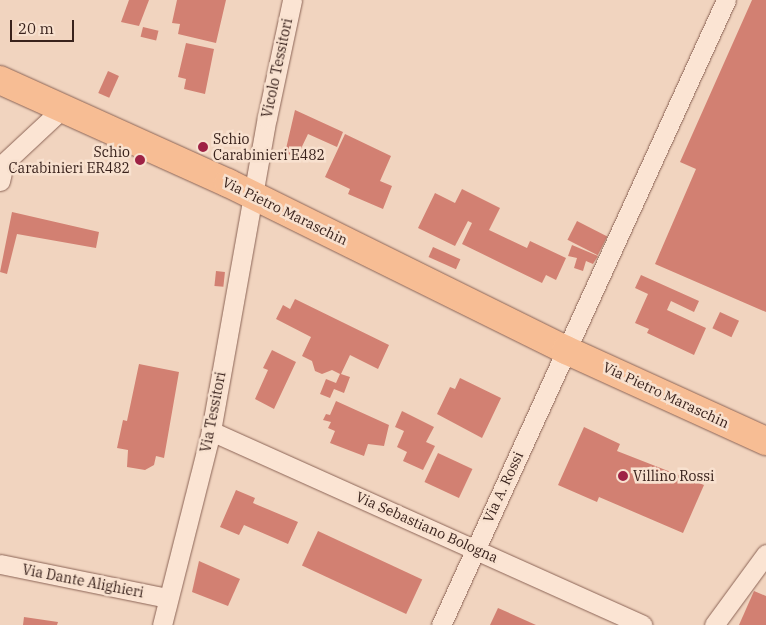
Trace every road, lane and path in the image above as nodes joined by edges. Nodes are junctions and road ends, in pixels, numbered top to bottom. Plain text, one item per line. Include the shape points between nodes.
1 (292, 0) edge
2 (726, 0) edge
3 (0, 80) edge
4 (62, 109) junction
5 (0, 181) edge
6 (253, 196) junction
7 (566, 350) junction
8 (211, 431) junction
9 (766, 441) edge
10 (475, 548) junction
11 (766, 554) edge
12 (0, 564) edge
13 (167, 598) junction
14 (162, 625) edge
15 (441, 625) edge
16 (642, 625) edge
17 (714, 625) edge

1 - 6 street, Vicolo Tessitori
2 - 7 street
3 - 4 main road, Via Pietro Maraschin
4 - 5 street via 4,163
4 - 6 main road, Via Pietro Maraschin
6 - 7 main road, Via Pietro Maraschin
6 - 8 street, Via Tessitori
7 - 9 main road, Via Pietro Maraschin
7 - 10 street, Via A. Rossi
8 - 10 street, Via Sebastiano Bologna
8 - 13 street, Via Tessitori
10 - 15 street, Via A. Rossi
10 - 16 street, Via Sebastiano Bologna
11 - 17 street
12 - 13 street, Via Dante Alighieri
13 - 14 street, Via Tessitori

